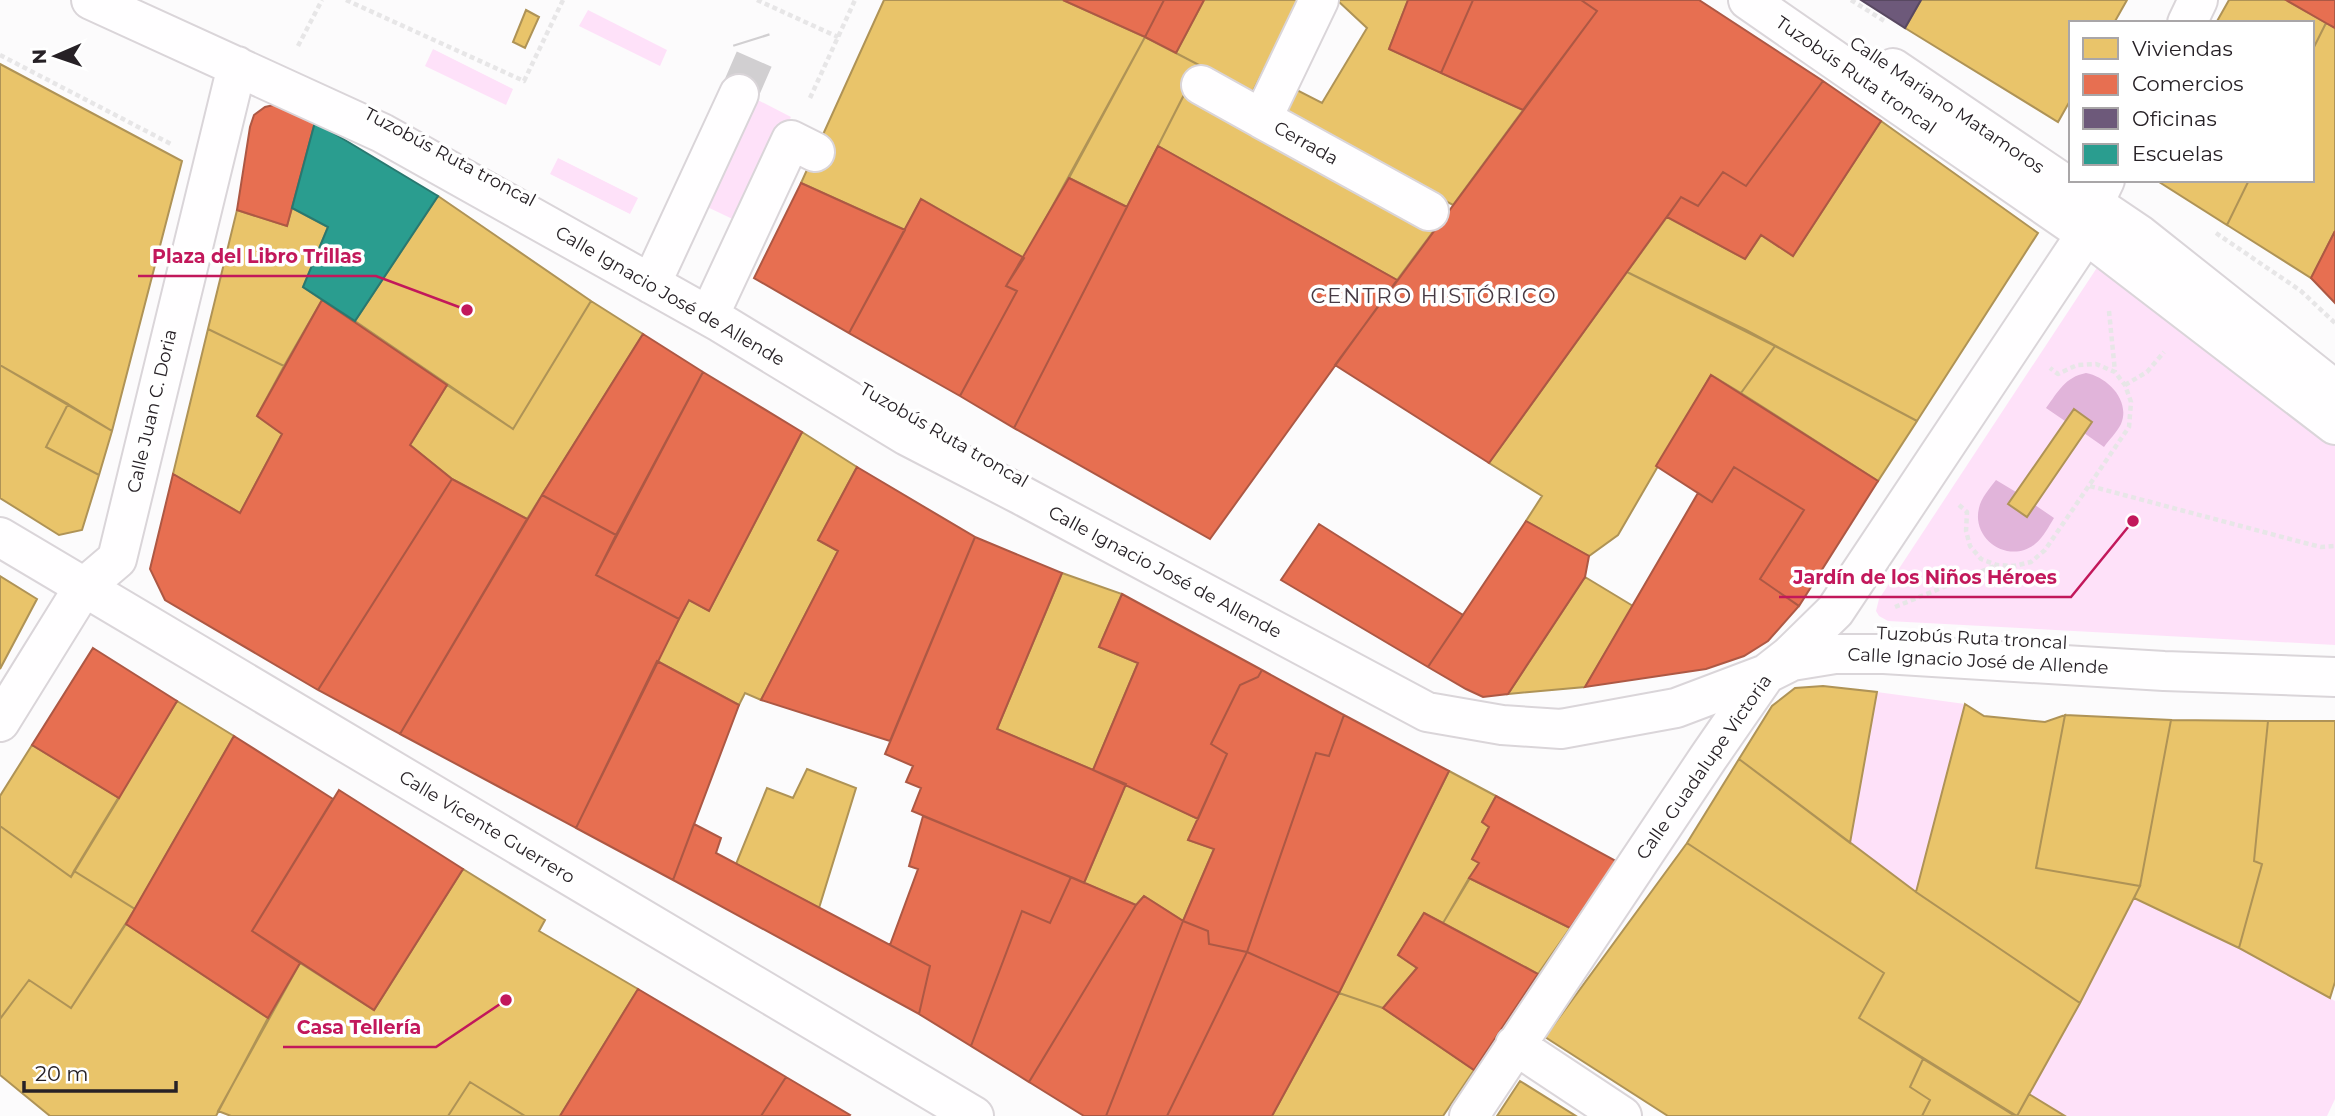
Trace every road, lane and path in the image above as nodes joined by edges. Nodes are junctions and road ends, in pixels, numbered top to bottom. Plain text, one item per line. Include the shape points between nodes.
1 (91, 0) edge
2 (122, 0) edge
3 (322, 0) edge
4 (346, 0) edge
5 (563, 0) edge
6 (757, 0) edge
7 (855, 0) edge
8 (1319, 0) edge
9 (1748, 0) edge
10 (1791, 0) edge
11 (2198, 0) edge
12 (360, 3) edge
13 (2188, 21) edge
14 (838, 37) junction
15 (0, 55) edge
16 (293, 56) dead end
17 (237, 65) junction
18 (1201, 85) dead end
19 (738, 94) tunnel mouth
20 (1262, 119) junction
21 (803, 146) joint
22 (178, 148) dead end
23 (2095, 206) edge
24 (1429, 211) dead end
25 (2210, 228) dead end
26 (655, 276) junction
27 (713, 308) junction
28 (2335, 323) edge
29 (2047, 366) dead end
30 (2335, 390) edge
31 (2335, 425) edge
32 (2090, 486) junction
33 (1966, 493) dead end
34 (0, 537) edge
35 (2335, 548) edge
36 (1997, 565) junction
37 (83, 588) junction
38 (1899, 597) dead end
39 (1891, 609) junction
40 (1905, 610) dead end
41 (2335, 659) edge
42 (1777, 665) junction
43 (2335, 677) edge
44 (0, 722) edge
45 (1516, 1045) junction
46 (974, 1116) edge
47 (1469, 1116) edge
48 (1622, 1116) edge

1 - 17 street, Calle Ignacio José de Allende
2 - 26 street, Tuzobús Ruta troncal via 392,124
3 - 16 path
4 - 12 path
5 - 12 path via 524,81
6 - 14 path
7 - 14 path
8 - 20 street, Cerrada
9 - 23 street, Tuzobús Ruta troncal
10 - 23 street, Calle Mariano Matamoros
11 - 13 street
14 - 21 path
15 - 22 path
17 - 26 street, Calle Ignacio José de Allende via 382,133
17 - 37 street, Calle Juan C. Doria via 117,559
18 - 20 street
19 - 26 street
20 - 24 street, Cerrada
21 - 27 street
23 - 30 street, Calle Mariano Matamoros via 2140,235
23 - 31 street, Tuzobús Ruta troncal
23 - 42 street, Calle Guadalupe Victoria via 1835,611
25 - 28 path via 2301,292
26 - 27 street, Calle Ignacio José de Allende
27 - 42 street, Calle Ignacio José de Allende via 907,436 1427,712 1502,725 1562,729 1676,708
29 - 32 path via 2058,374 2077,365 2096,364 2116,372 2125,385 2131,402 2129,427
32 - 35 path
32 - 36 path via 2045,550 2031,562
33 - 36 path via 1958,505 1967,512 1970,546 1981,559
34 - 37 street, Calle Vicente Guerrero
36 - 39 path
37 - 44 street, Calle Juan C. Doria
37 - 46 street, Calle Vicente Guerrero
38 - 39 path
39 - 40 path
41 - 42 street, Tuzobús Ruta troncal via 1896,631 1820,641
42 - 43 street, Calle Ignacio José de Allende via 1835,654 1884,654
42 - 45 street, Calle Guadalupe Victoria
45 - 47 street, Calle Guadalupe Victoria
45 - 48 street

